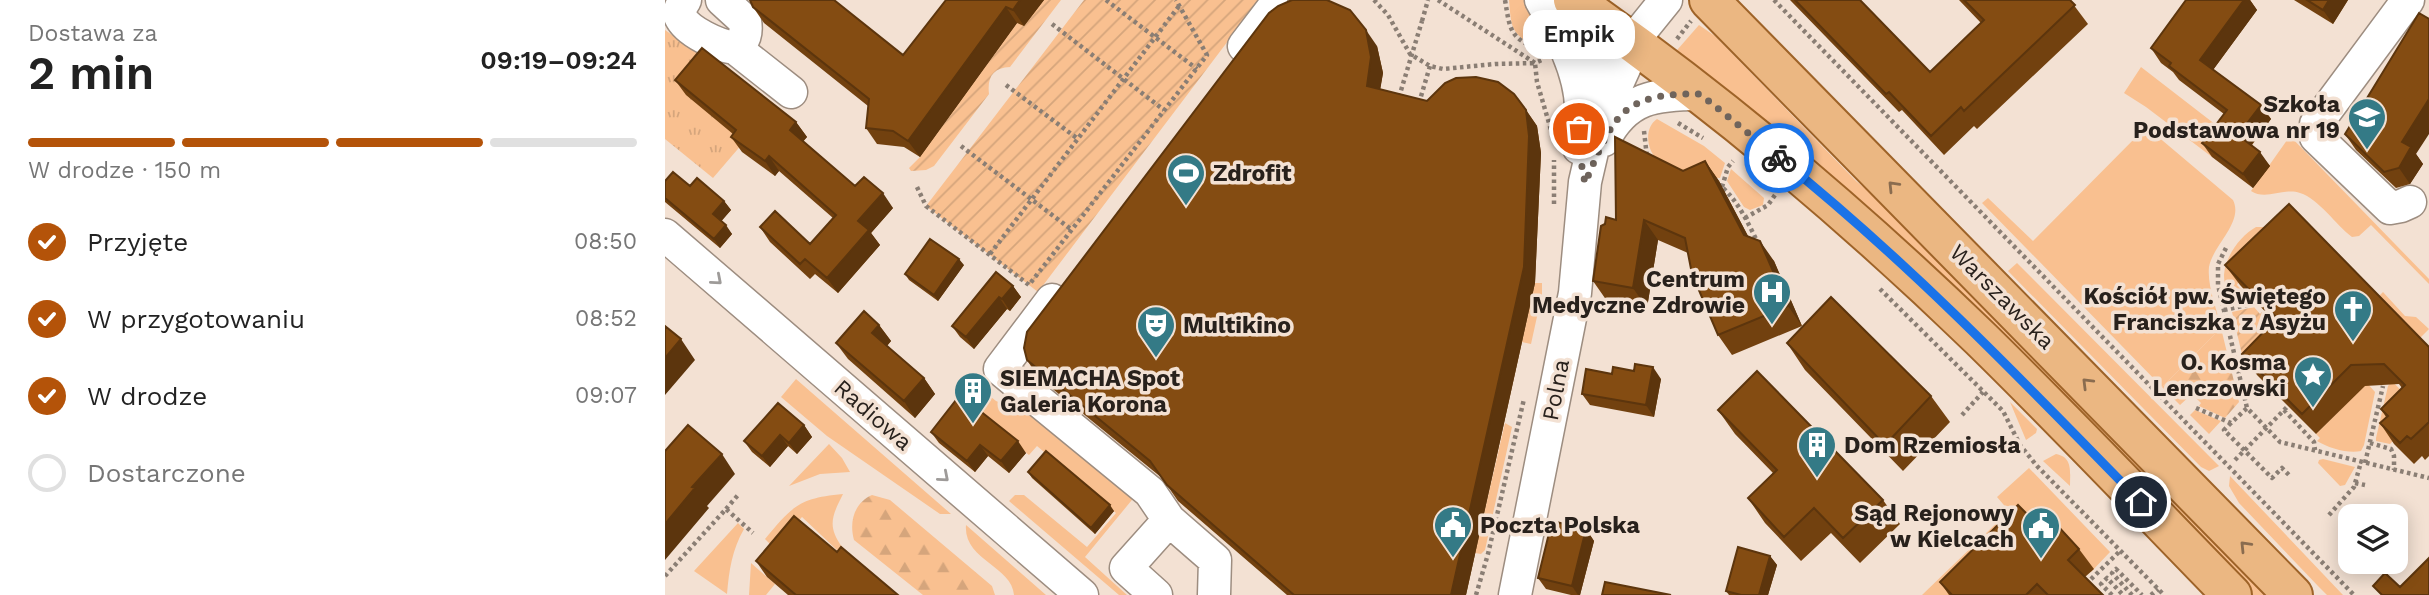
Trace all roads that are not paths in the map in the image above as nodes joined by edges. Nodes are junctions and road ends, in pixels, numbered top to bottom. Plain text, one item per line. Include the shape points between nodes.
1 (722, 0) edge
2 (1541, 0) edge
3 (1573, 0) edge
4 (1666, 0) edge
5 (1709, 0) edge
6 (2414, 6) edge
7 (1273, 8) edge
8 (677, 10) edge
9 (1632, 42) junction
10 (735, 48) junction
11 (1210, 71) road end
12 (791, 92) dead end
13 (1700, 94) junction
14 (1581, 110) junction
15 (1585, 183) junction
16 (2410, 202) dead end
17 (665, 235) edge
18 (1066, 281) edge
19 (1169, 520) junction
20 (1082, 595) edge
21 (1156, 595) edge
22 (1214, 595) edge
23 (1515, 595) edge
24 (2232, 595) edge
25 (2293, 595) edge

1 - 10 street via 745,22 746,34
2 - 14 street, Polna via 1566,51
3 - 9 main road, Warszawska
4 - 9 street, Polna
25 -> 5 main road, Warszawska
6 - 16 street via 2316,124 2316,137 2389,208
7 - 11 street
8 - 10 street via 705,38
9 - 13 main road, Warszawska
9 - 14 street, Polna via 1613,52 1599,68
9 - 15 street, Polna via 1598,126
10 - 12 street
13 - 15 street, Polna via 1654,98 1623,111 1610,128
13 - 24 main road, Warszawska via 1866,232 1969,328
14 - 15 street, Polna via 1579,151
15 - 23 street, Polna via 1575,293
17 -> 20 street, Radiowa
18 - 19 street via 1000,369 1150,492
19 - 21 street via 1126,568
19 - 22 street via 1215,560

